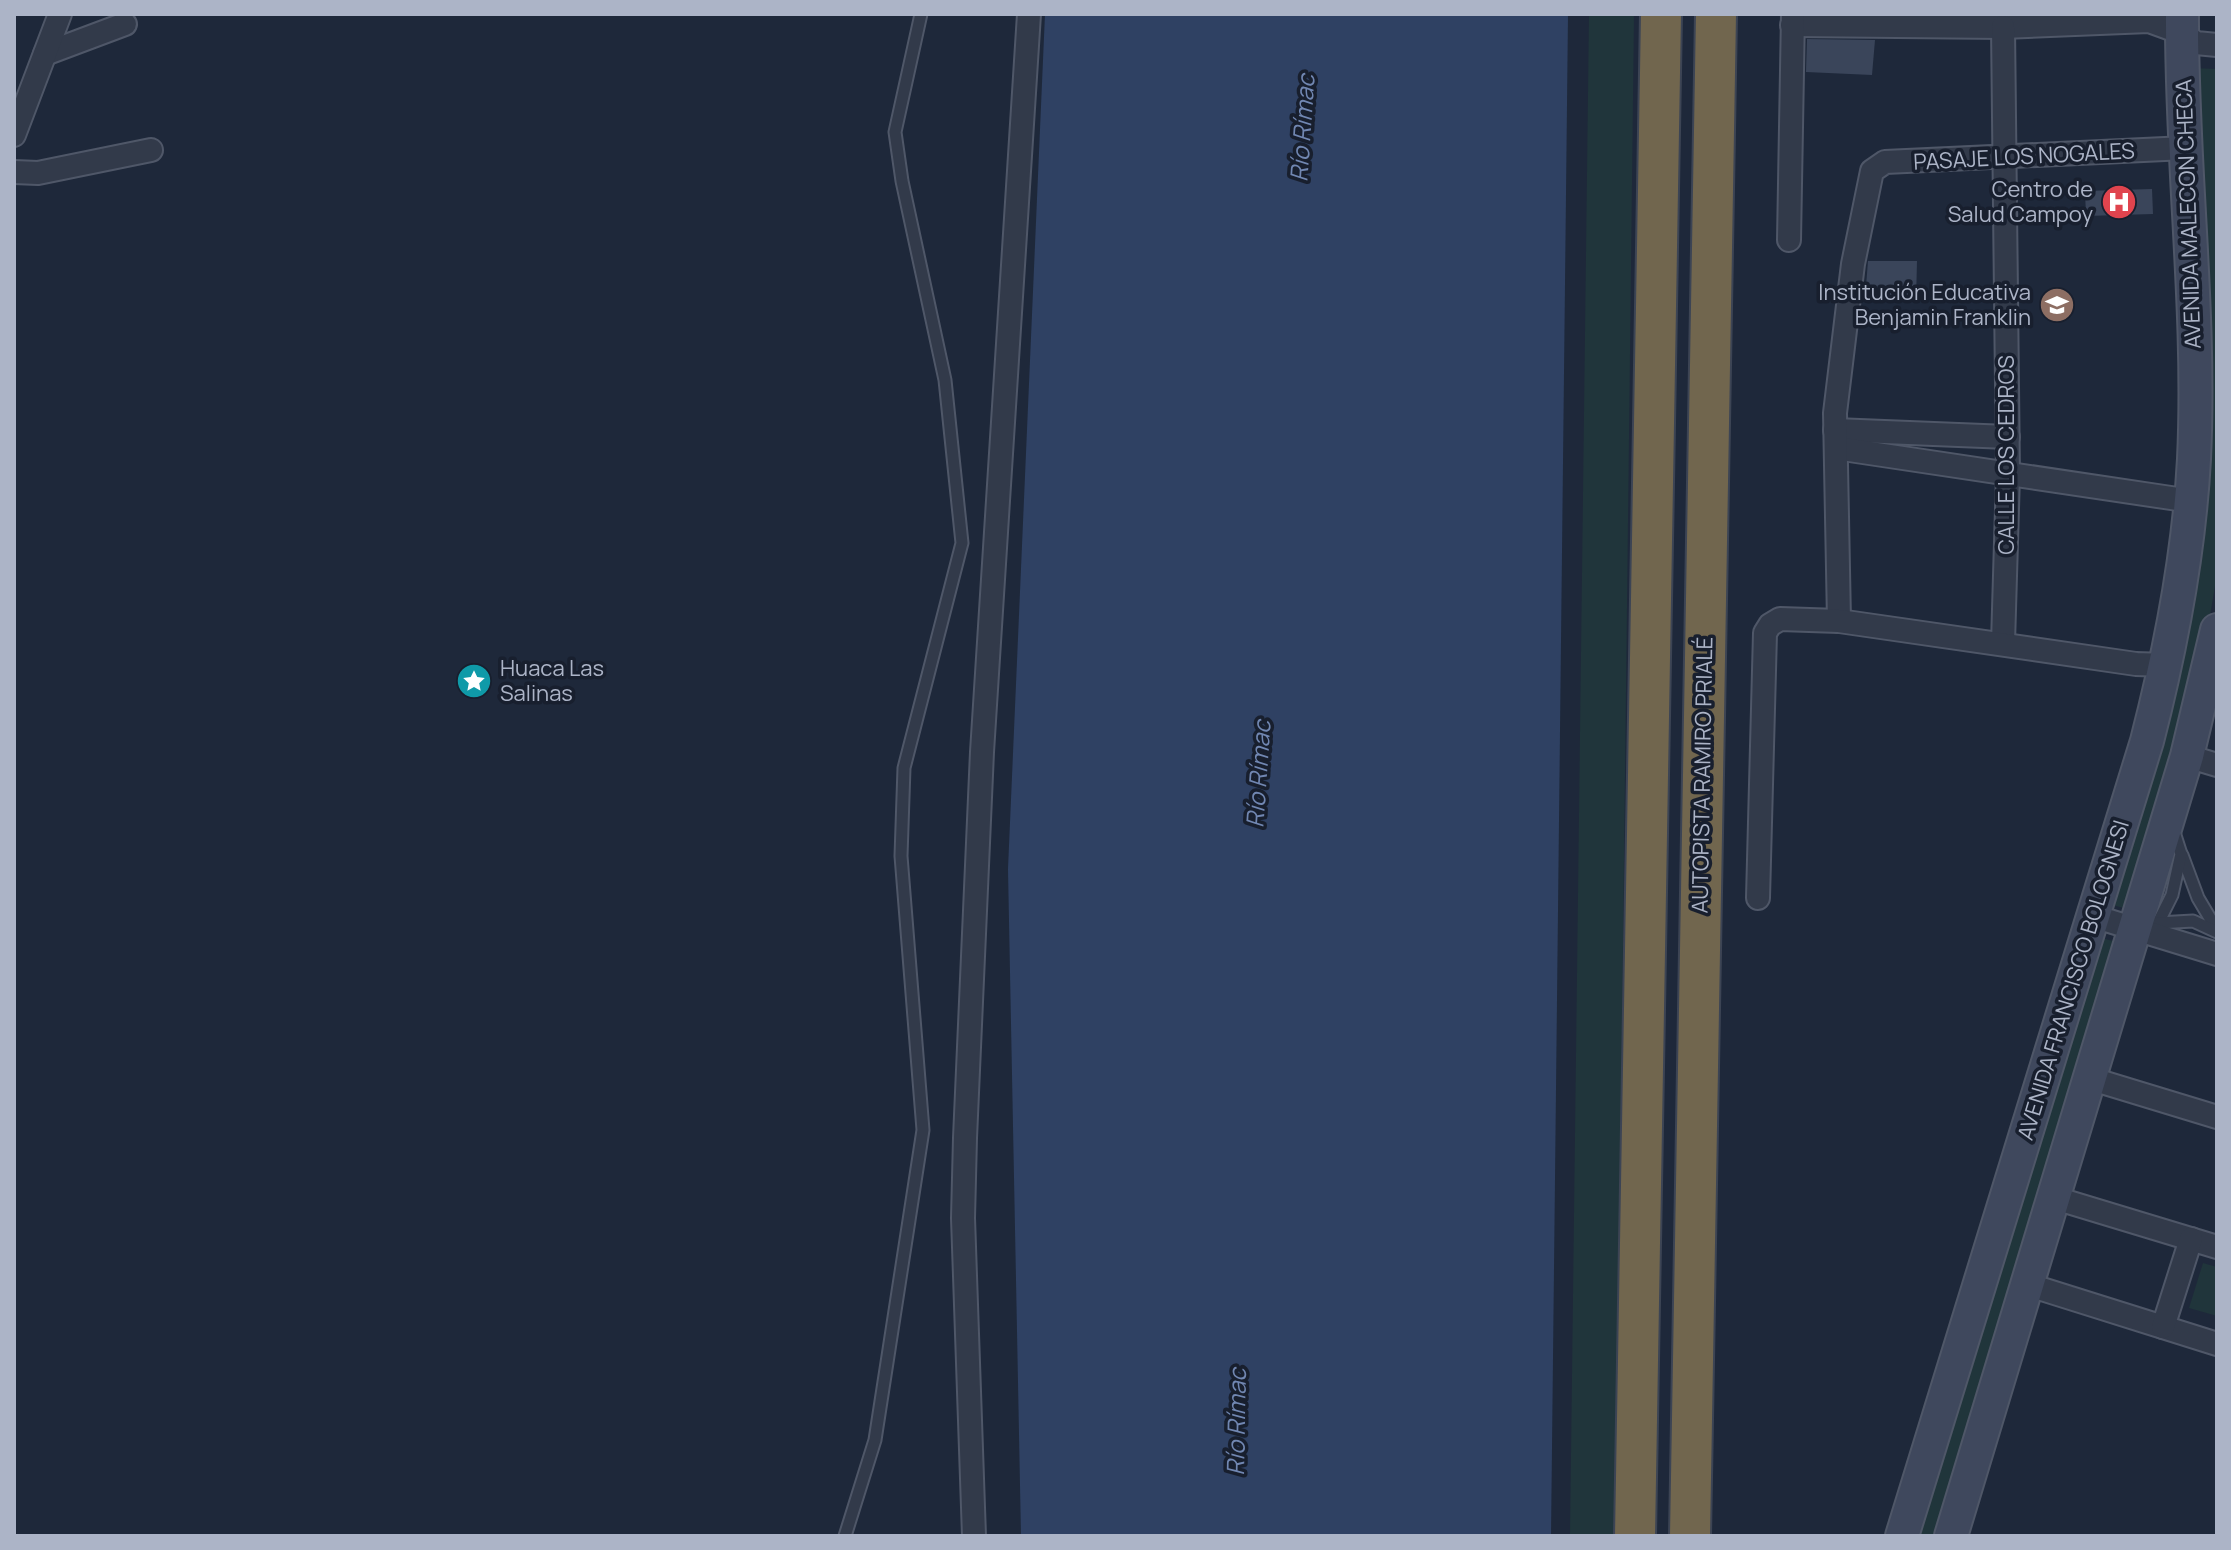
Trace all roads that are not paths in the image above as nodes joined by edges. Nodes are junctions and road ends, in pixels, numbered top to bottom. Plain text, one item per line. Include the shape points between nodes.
1 (60, 14) edge
2 (921, 14) edge
3 (1029, 14) edge
4 (1661, 14) edge
5 (1716, 14) edge
6 (1793, 19) edge
7 (2182, 23) edge
8 (125, 24) dead end
9 (2003, 27) junction
10 (2217, 45) edge
11 (45, 54) junction
12 (14, 135) edge
13 (2186, 148) junction
14 (151, 150) dead end
15 (2005, 157) junction
16 (14, 172) edge
17 (1789, 240) dead end
18 (2195, 414) joint
19 (2008, 437) junction
20 (1836, 439) junction
21 (2008, 475) junction
22 (2191, 501) junction
23 (1839, 621) junction
24 (2217, 630) edge
25 (2003, 643) junction
26 (2166, 665) junction
27 (2202, 760) edge
28 (2169, 817) junction
29 (2181, 854) junction
30 (1758, 898) dead end
31 (2093, 916) junction
32 (2150, 929) junction
33 (2217, 931) edge
34 (2217, 954) edge
35 (2092, 1079) junction
36 (2217, 1117) edge
37 (2055, 1198) junction
38 (2191, 1239) junction
39 (2217, 1247) edge
40 (2029, 1285) junction
41 (2163, 1327) junction
42 (2217, 1344) edge
43 (845, 1536) edge
44 (974, 1536) edge
45 (1635, 1536) edge
46 (1690, 1536) edge
47 (1902, 1536) edge
48 (1951, 1536) edge

1 - 11 street
2 - 43 lane via 895,132 945,380 962,543 904,768 901,856 923,1130 875,1440
3 - 44 street via 982,752 965,1138
4 - 45 highway
5 - 46 highway, AUTOPISTA RAMIRO PRIALÉ
6 - 9 street
6 - 17 street
7 - 9 street
7 - 10 street via 2196,43
7 - 13 main road, AVENIDA MALECON CHECA
8 - 11 street
9 - 15 street, CALLE LOS CEDROS
11 - 12 street
13 - 15 street, PASAJE LOS NOGALES
13 - 18 main road, AVENIDA MALECON CHECA
14 - 16 street via 38,173
15 - 19 street, CALLE LOS CEDROS
15 - 20 street, PASAJE LOS NOGALES via 1885,162 1872,171 1853,264
18 - 22 main road, AVENIDA FRANCISCO BOLOGNESI
19 - 20 street
19 - 21 street, CALLE LOS CEDROS
20 - 21 street
20 - 23 street
21 - 22 street
21 - 25 street, CALLE LOS CEDROS
22 - 26 main road, AVENIDA FRANCISCO BOLOGNESI
23 - 25 street
23 - 30 street via 1780,619 1765,633
24 - 27 main road, AVENIDA FRANCISCO BOLOGNESI
25 - 26 street
26 - 31 main road, AVENIDA FRANCISCO BOLOGNESI
27 - 28 main road, AVENIDA FRANCISCO BOLOGNESI
28 - 29 lane
28 - 32 main road, AVENIDA FRANCISCO BOLOGNESI
29 - 32 lane via 2172,895
29 - 33 lane
31 - 32 street
31 - 47 main road, AVENIDA FRANCISCO BOLOGNESI
32 - 33 lane via 2193,921
32 - 34 street
32 - 35 main road, AVENIDA FRANCISCO BOLOGNESI
35 - 36 street
35 - 37 main road, AVENIDA FRANCISCO BOLOGNESI
37 - 38 street
37 - 40 main road, AVENIDA FRANCISCO BOLOGNESI
38 - 39 street
38 - 41 street
40 - 41 street
40 - 48 main road, AVENIDA FRANCISCO BOLOGNESI
41 - 42 street

